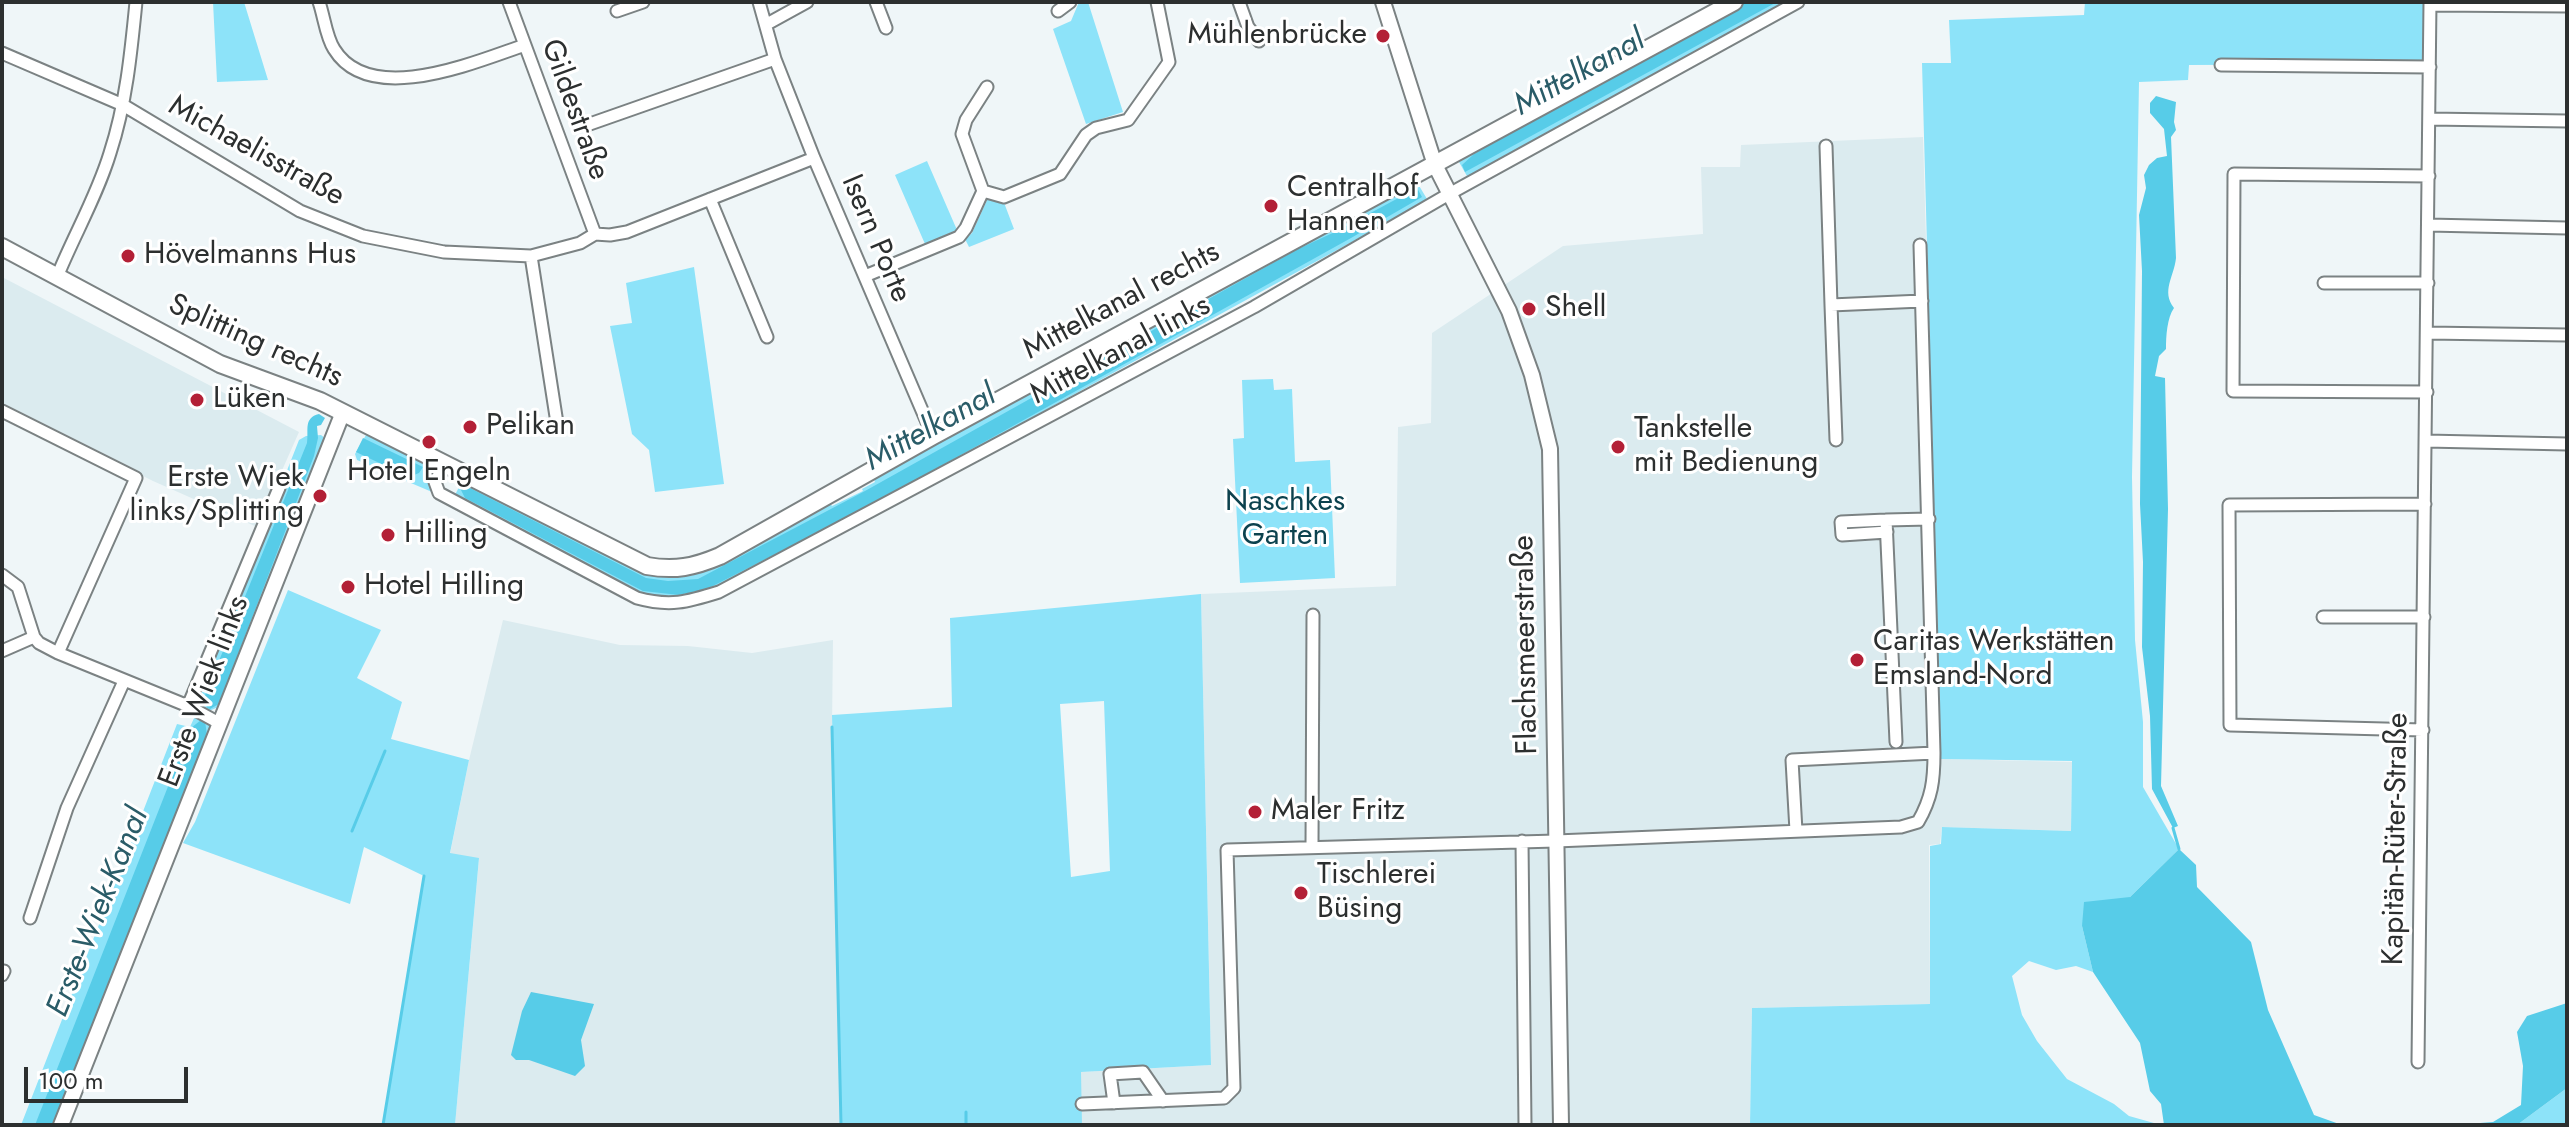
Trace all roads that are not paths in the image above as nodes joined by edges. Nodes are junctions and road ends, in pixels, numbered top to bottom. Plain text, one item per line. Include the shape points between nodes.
1 (136, 2) edge
2 (319, 2) edge
3 (509, 2) edge
4 (643, 2) edge
5 (759, 2) edge
6 (807, 2) edge
7 (876, 2) edge
8 (1070, 2) edge
9 (1157, 2) edge
10 (1239, 2) edge
11 (1383, 2) edge
12 (1734, 2) edge
13 (1798, 2) edge
14 (2430, 4) edge
15 (2567, 6) edge
16 (617, 11) dead end
17 (1058, 11) dead end
18 (767, 24) junction
19 (886, 28) dead end
20 (1259, 41) dead end
21 (525, 45) junction
22 (2, 53) edge
23 (775, 59) junction
24 (2221, 65) dead end
25 (2430, 67) junction
26 (987, 87) dead end
27 (123, 105) junction
28 (2429, 119) junction
29 (2567, 121) edge
30 (587, 125) dead end
31 (1826, 146) dead end
32 (814, 158) junction
33 (2429, 176) junction
34 (1443, 180) junction
35 (983, 191) junction
36 (710, 199) junction
37 (2428, 225) junction
38 (2567, 228) edge
39 (595, 234) junction
40 (1920, 245) dead end
41 (4, 249) edge
42 (531, 256) junction
43 (865, 276) junction
44 (57, 277) junction
45 (2324, 283) dead end
46 (2428, 283) junction
47 (1922, 301) junction
48 (1831, 305) junction
49 (2427, 333) junction
50 (2567, 335) edge
51 (767, 337) dead end
52 (2427, 392) junction
53 (2, 411) edge
54 (343, 412) junction
55 (557, 423) dead end
56 (933, 436) junction
57 (1836, 440) dead end
58 (2426, 441) junction
59 (2567, 444) edge
60 (445, 463) junction
61 (279, 488) dead end
62 (2425, 504) junction
63 (1929, 519) junction
64 (2, 575) edge
65 (1313, 615) dead end
66 (2323, 617) dead end
67 (2424, 617) junction
68 (34, 637) junction
69 (2, 651) edge
70 (58, 653) junction
71 (124, 681) junction
72 (188, 706) junction
73 (219, 723) junction
74 (2423, 730) junction
75 (1896, 742) dead end
76 (1934, 753) junction
77 (1796, 831) junction
78 (1522, 841) junction
79 (1556, 841) junction
80 (1312, 845) junction
81 (30, 918) dead end
82 (2418, 1062) dead end
83 (1163, 1101) junction
84 (1114, 1103) junction
85 (1082, 1104) dead end
86 (61, 1125) edge
87 (1525, 1125) edge
88 (1561, 1125) edge

1 - 27 street
2 - 21 street via 334,49 362,72 385,78 433,75
3 - 21 street, Gildestraße
4 - 16 street
5 - 18 street, Isern Porte
6 - 18 street
7 - 19 street
8 - 17 street
9 - 35 street via 1169,62 1128,120 1086,135 1060,174 1004,197
10 - 20 street
11 - 34 street, Flachsmeerstraße
12 - 34 main road, Mittelkanal rechts
13 - 34 street, Mittelkanal links
14 - 15 street
14 - 25 street, Kapitän-Rüter-Straße
18 - 23 street, Isern Porte
21 - 39 street, Gildestraße
22 - 27 street, Michaelisstraße
23 - 30 street
23 - 32 street, Isern Porte
24 - 25 street
25 - 28 street, Kapitän-Rüter-Straße
26 - 35 street via 962,134
27 - 42 street, Michaelisstraße via 300,211 363,236 444,252
27 - 44 street via 92,202
28 - 29 street
28 - 33 street, Kapitän-Rüter-Straße
31 - 48 street
32 - 36 street, Michaelisstraße
32 - 43 street, Isern Porte
33 - 37 street, Kapitän-Rüter-Straße
33 - 52 street via 2234,174 2233,391
34 - 56 main road, Mittelkanal rechts
34 - 60 street, Mittelkanal links via 1254,307 834,533 719,592 679,604 637,598 439,493 435,482
34 - 79 street, Flachsmeerstraße via 1509,311 1550,449
35 - 43 street via 959,237
36 - 39 street, Michaelisstraße via 627,232
36 - 51 street
37 - 38 street
37 - 46 street, Kapitän-Rüter-Straße
39 - 42 street, Michaelisstraße
40 - 47 street
41 - 44 main road, Splitting rechts
42 - 55 street
43 - 56 street, Isern Porte
44 - 54 main road, Splitting rechts via 220,364
45 - 46 street
46 - 49 street, Kapitän-Rüter-Straße
47 - 48 street
47 - 63 street
48 - 57 street
49 - 50 street
49 - 52 street, Kapitän-Rüter-Straße
52 - 58 street, Kapitän-Rüter-Straße
53 - 70 street via 136,478
54 - 60 main road, Splitting rechts
54 - 73 street, Erste Wiek links
56 - 60 main road, Mittelkanal rechts via 720,556 671,570 619,553
58 - 59 street
58 - 62 street, Kapitän-Rüter-Straße
61 - 72 street
62 - 67 street, Kapitän-Rüter-Straße
62 - 74 street via 2229,505 2230,725
63 - 75 street via 1886,526
63 - 76 street
64 - 68 street via 18,587
65 - 80 street
66 - 67 street
67 - 74 street, Kapitän-Rüter-Straße
68 - 69 street
68 - 70 street
70 - 71 street
71 - 72 street
71 - 81 street via 67,808
72 - 73 street
73 - 86 street, Erste Wiek links
74 - 82 street, Kapitän-Rüter-Straße
76 - 77 street via 1930,802 1918,822
76 - 77 street via 1792,760
77 - 79 street
78 - 79 street
78 - 80 street
78 - 87 street
79 - 88 street, Flachsmeerstraße
80 - 83 street via 1227,850 1234,1088 1224,1098
83 - 84 street
83 - 84 street via 1143,1072 1110,1074
84 - 85 street

